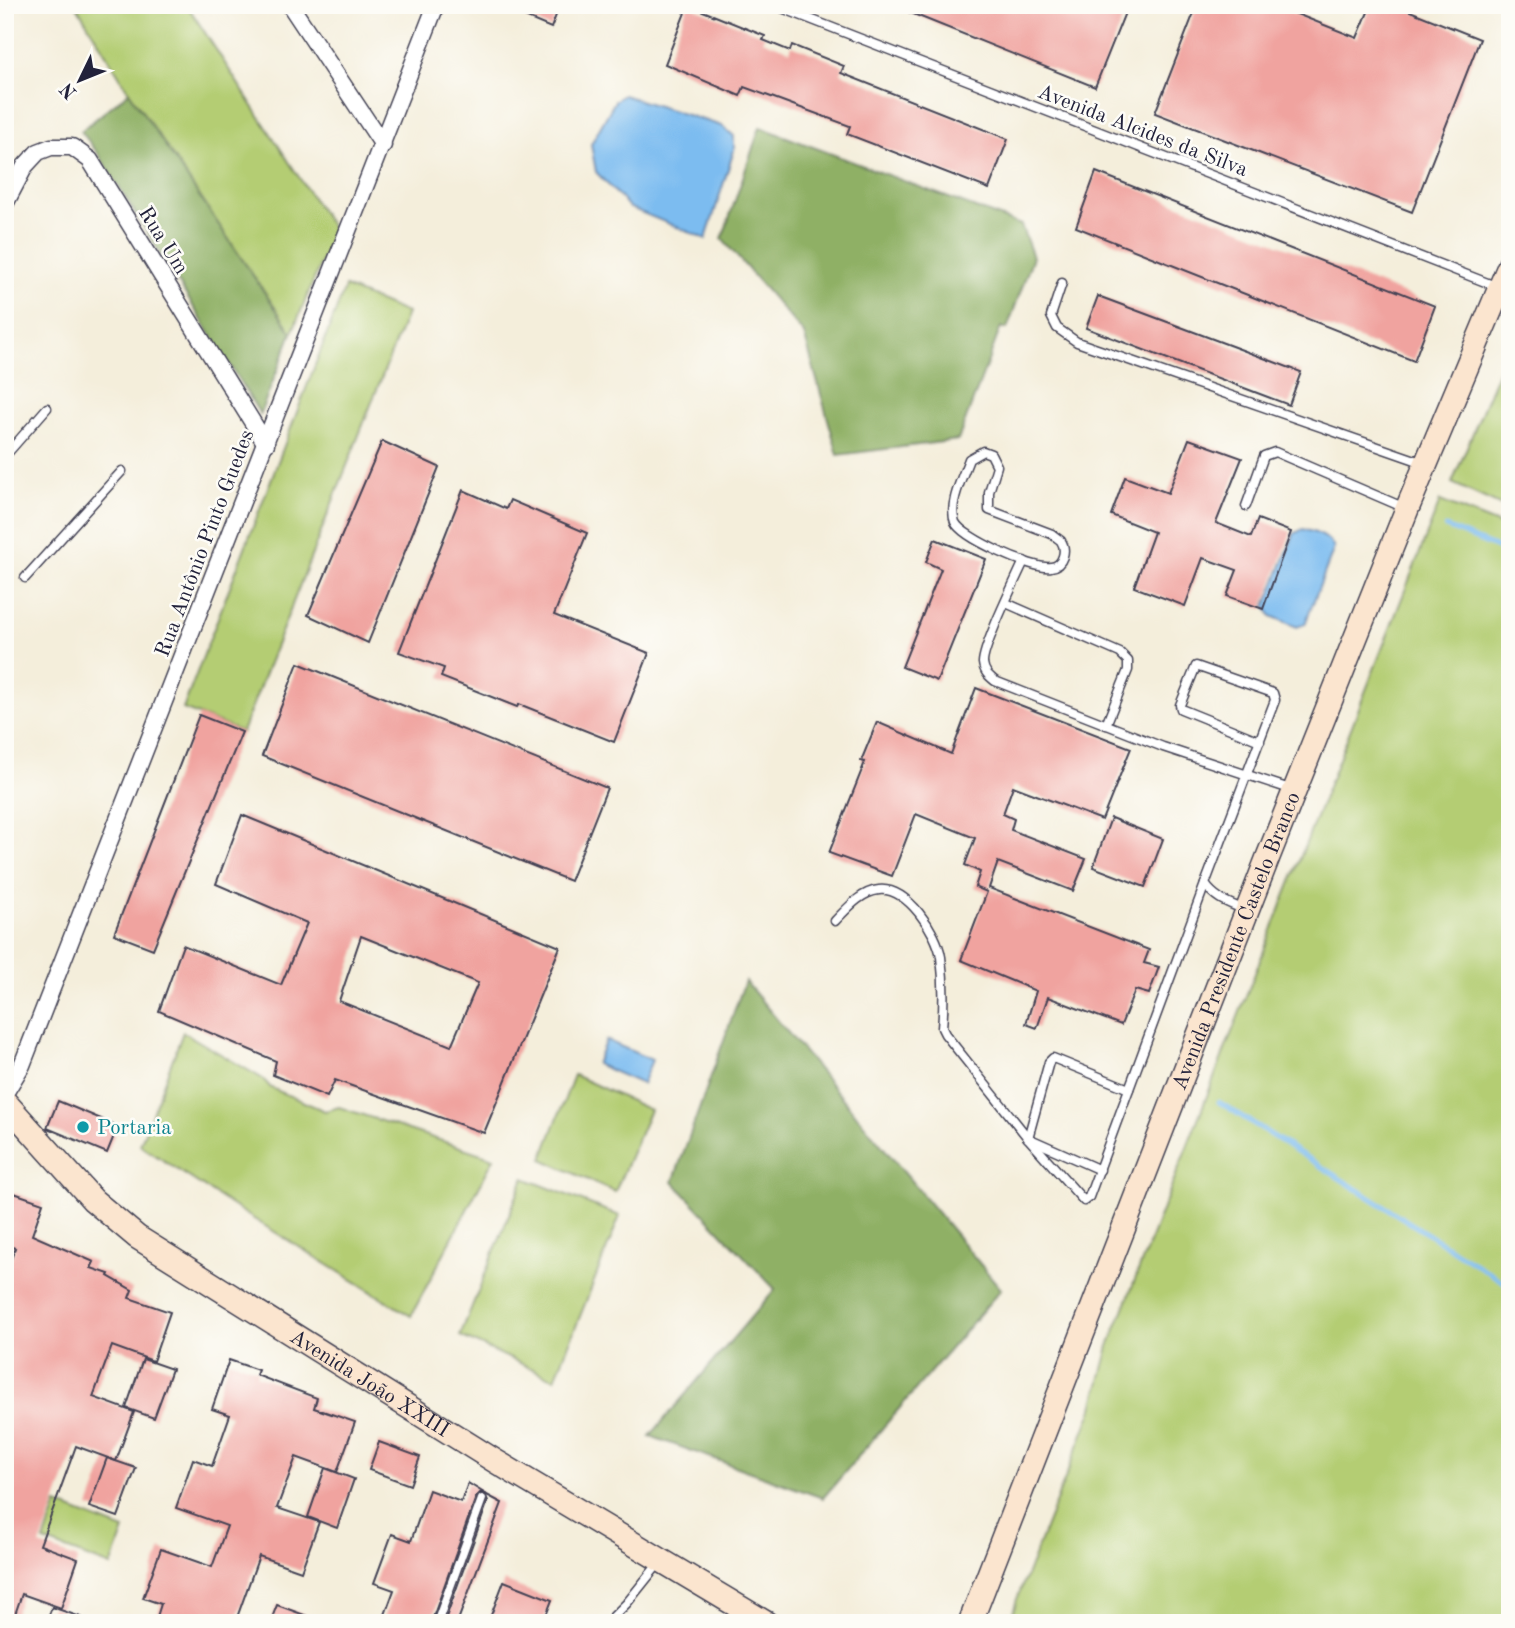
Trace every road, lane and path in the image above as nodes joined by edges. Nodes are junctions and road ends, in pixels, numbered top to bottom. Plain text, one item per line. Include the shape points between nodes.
1 (290, 5) edge
2 (436, 5) edge
3 (774, 5) edge
4 (383, 145) junction
5 (5, 204) edge
6 (1510, 264) edge
7 (1062, 283) dead end
8 (1500, 288) junction
9 (47, 408) dead end
10 (266, 444) junction
11 (5, 456) edge
12 (1427, 464) junction
13 (122, 471) dead end
14 (1246, 506) dead end
15 (1408, 509) junction
16 (1024, 561) junction
17 (25, 578) dead end
18 (1006, 603) junction
19 (1106, 725) junction
20 (1260, 741) junction
21 (1247, 774) junction
22 (1296, 791) junction
23 (1205, 884) junction
24 (1247, 912) junction
25 (835, 921) dead end
26 (1129, 1089) junction
27 (5, 1093) edge
28 (5, 1102) edge
29 (1028, 1138) junction
30 (1100, 1170) junction
31 (482, 1499) dead end
32 (661, 1560) junction
33 (437, 1623) edge
34 (607, 1623) edge
35 (766, 1623) edge
36 (970, 1623) edge

1 - 4 street
2 - 4 street, Rua Antônio Pinto Guedes
3 - 8 lane, Avenida Alcides da Silva
4 - 10 street, Rua Antônio Pinto Guedes
5 - 10 street, Rua Um via 38,152 72,147 90,160
6 - 8 street, Avenida Presidente Castelo Branco
7 - 12 lane via 1051,316 1057,328 1077,342
8 - 12 street, Avenida Presidente Castelo Branco
9 - 11 lane
10 - 27 street, Rua Antônio Pinto Guedes via 22,1065
12 - 15 street, Avenida Presidente Castelo Branco
13 - 17 lane
14 - 15 lane via 1264,456 1275,453
15 - 22 street, Avenida Presidente Castelo Branco
16 - 16 lane via 974,539 954,520 968,459 975,453 991,454 997,466 989,510 1052,534 1064,551 1061,561 1048,568
16 - 18 lane
18 - 19 lane via 1120,653 1128,661
18 - 19 lane via 983,663 987,674
19 - 21 lane
20 - 20 lane via 1275,700 1273,693 1196,666 1181,709
20 - 21 lane
21 - 22 lane
21 - 23 lane
22 - 24 street, Avenida Presidente Castelo Branco
23 - 24 lane via 1211,893
23 - 26 lane
24 - 36 street, Avenida Presidente Castelo Branco
25 - 29 lane via 855,901 880,890 911,903 928,925 941,955 942,1028
26 - 29 lane via 1051,1059
26 - 30 lane
28 - 32 street, Avenida João XXIII via 93,1200 137,1237
29 - 30 lane
29 - 30 lane via 1084,1201
31 - 33 lane
32 - 34 lane
32 - 35 street, Avenida João XXIII

